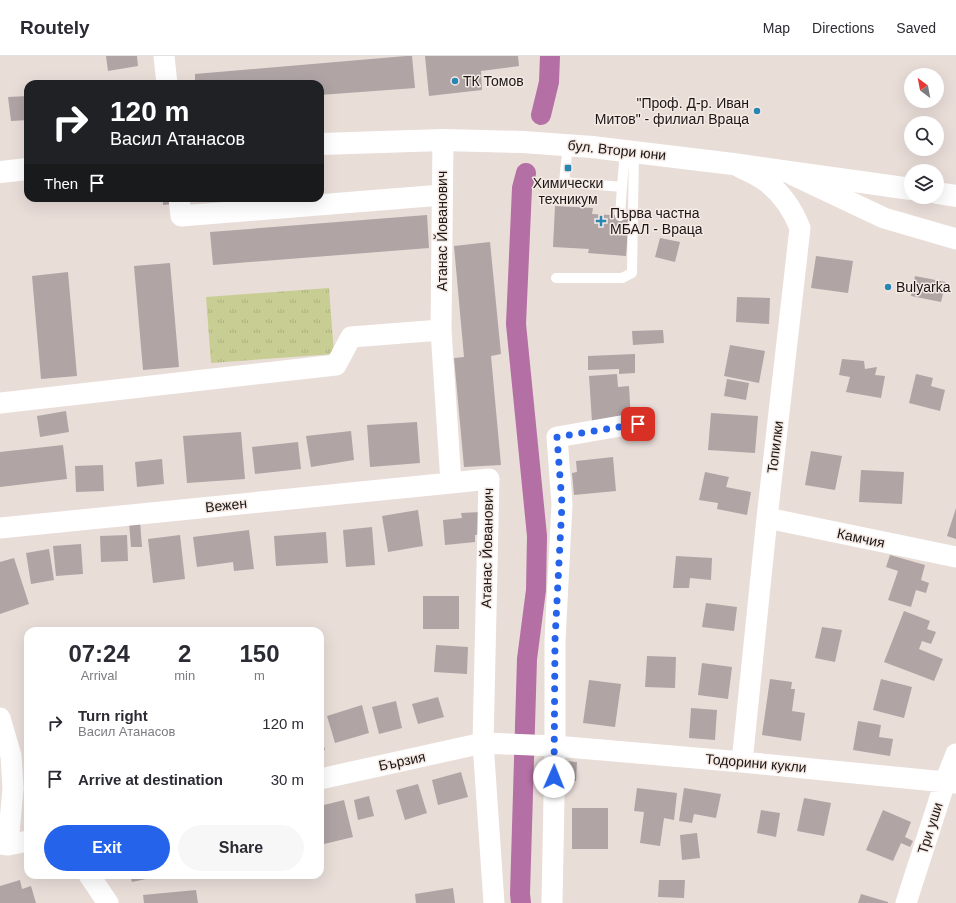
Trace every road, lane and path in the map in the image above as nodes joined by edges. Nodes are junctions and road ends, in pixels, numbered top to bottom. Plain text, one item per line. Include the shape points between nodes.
1 (164, 56) edge
2 (167, 80) edge
3 (443, 140) junction
4 (324, 144) edge
5 (568, 145) junction
6 (629, 151) junction
7 (733, 164) junction
8 (24, 169) edge
9 (785, 171) junction
10 (0, 172) edge
11 (622, 187) junction
12 (904, 188) edge
13 (944, 194) edge
14 (442, 195) junction
15 (956, 196) edge
16 (179, 202) edge
17 (620, 216) dead end
18 (956, 239) edge
19 (556, 278) dead end
20 (441, 330) junction
21 (0, 403) edge
22 (638, 424) dead end
23 (451, 483) junction
24 (767, 518) junction
25 (0, 528) edge
26 (956, 557) edge
27 (0, 718) edge
28 (483, 743) junction
29 (555, 746) junction
30 (956, 754) edge
31 (11, 756) junction
32 (742, 762) junction
33 (24, 777) edge
34 (324, 778) edge
35 (951, 782) edge
36 (9, 846) edge
37 (91, 879) edge
38 (108, 903) edge
39 (494, 903) edge
40 (552, 903) edge
41 (906, 903) edge

1 - 2 street
3 - 4 street, бул. Втори юни
3 - 5 street, бул. Втори юни
3 - 14 street, Атанас Йованович
5 - 6 street, бул. Втори юни
5 - 11 lane via 564,182
6 - 7 street, бул. Втори юни
6 - 11 lane
6 - 19 lane via 632,272 622,278
7 - 9 street, бул. Втори юни
7 - 24 street, Топилки via 777,191 796,217 800,228
8 - 10 street
9 - 12 street, бул. Втори юни
9 - 18 street via 884,218
11 - 17 lane
13 - 15 street
14 - 16 street via 181,216
14 - 20 street, Атанас Йованович
20 - 21 street via 351,337 336,365
20 - 23 street, Атанас Йованович
22 - 29 street via 557,437 562,504 555,640
23 - 25 street, Вежен
23 - 28 street, Атанас Йованович via 489,479
24 - 26 street, Камчия
24 - 32 street, Топилки
27 - 31 street
28 - 29 street, Бързия
28 - 34 street, Бързия
28 - 39 street, Атанас Йованович
29 - 32 street, Тодорини кукли
29 - 40 street
30 - 35 street, Три уши
31 - 33 street
31 - 36 street via 13,788
32 - 35 street, Тодорини кукли
35 - 41 street, Три уши
37 - 38 street

